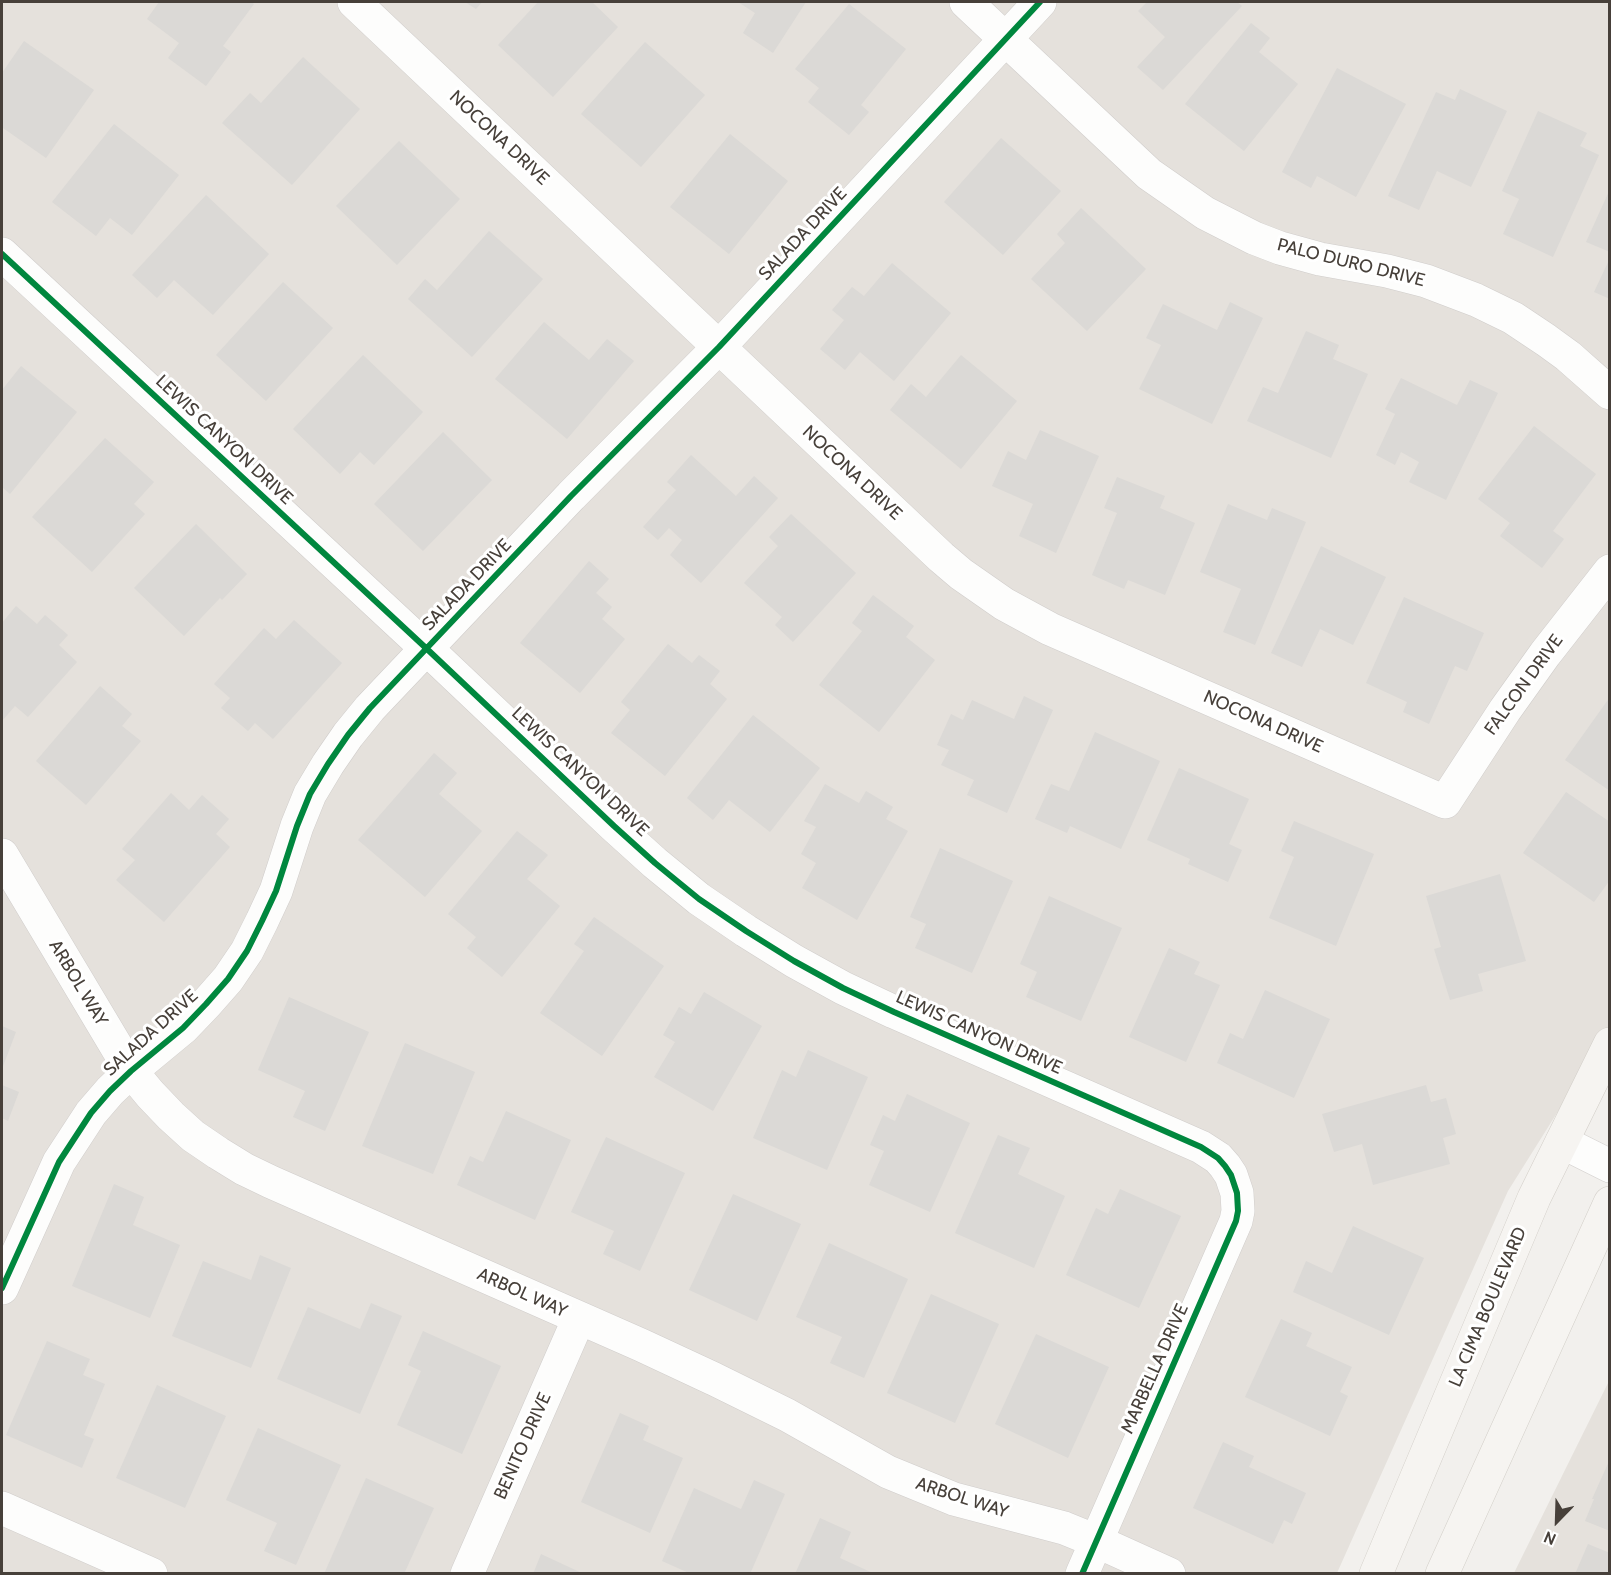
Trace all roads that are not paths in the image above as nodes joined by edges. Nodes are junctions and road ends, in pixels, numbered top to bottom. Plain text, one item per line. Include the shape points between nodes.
1 (354, 2) edge
2 (966, 2) edge
3 (1040, 2) edge
4 (1005, 38) junction
5 (2, 254) edge
6 (719, 347) junction
7 (1610, 393) edge
8 (1610, 571) edge
9 (427, 649) junction
10 (1445, 802) joint
11 (2, 855) edge
12 (1610, 1044) edge
13 (130, 1071) junction
14 (1600, 1087) edge
15 (1562, 1142) junction
16 (1610, 1166) edge
17 (1231, 1175) joint
18 (1610, 1203) edge
19 (2, 1288) edge
20 (579, 1318) junction
21 (2, 1508) edge
22 (1096, 1541) junction
23 (151, 1574) edge
24 (467, 1574) edge
25 (1082, 1574) edge
26 (1169, 1574) edge
27 (1376, 1574) edge
28 (1442, 1574) edge

1 - 6 street, NOCONA DRIVE
2 - 4 street, PALO DURO DRIVE
3 - 4 street, SALADA DRIVE
4 - 6 street, SALADA DRIVE
4 - 7 street, PALO DURO DRIVE via 1149,174 1205,213 1280,248 1426,281 1476,300 1546,340
5 - 9 street, LEWIS CANYON DRIVE
6 - 9 street, SALADA DRIVE
6 - 10 street, NOCONA DRIVE via 941,557 1004,604 1050,629
8 - 10 street, FALCON DRIVE via 1505,710
9 - 13 street, SALADA DRIVE via 370,708 328,764 310,794 276,891 228,979 183,1028
9 - 17 street, LEWIS CANYON DRIVE via 655,863 746,931 813,972 894,1012 1201,1147 1218,1158
11 - 13 street, ARBOL WAY
12 - 14 street, LA CIMA BOULEVARD
13 - 19 street, SALADA DRIVE via 91,1113 59,1162
13 - 20 street, ARBOL WAY via 193,1136 244,1169
14 - 15 street, LA CIMA BOULEVARD
15 - 16 street
15 - 27 street, LA CIMA BOULEVARD via 1534,1198
17 - 22 street, MARBELLA DRIVE via 1237,1193 1236,1221
18 - 28 street
20 - 22 street, ARBOL WAY via 714,1378 888,1472 954,1498 1064,1528
20 - 24 street, BENITO DRIVE
21 - 23 street
22 - 25 street, MARBELLA DRIVE
22 - 26 street, ARBOL WAY

